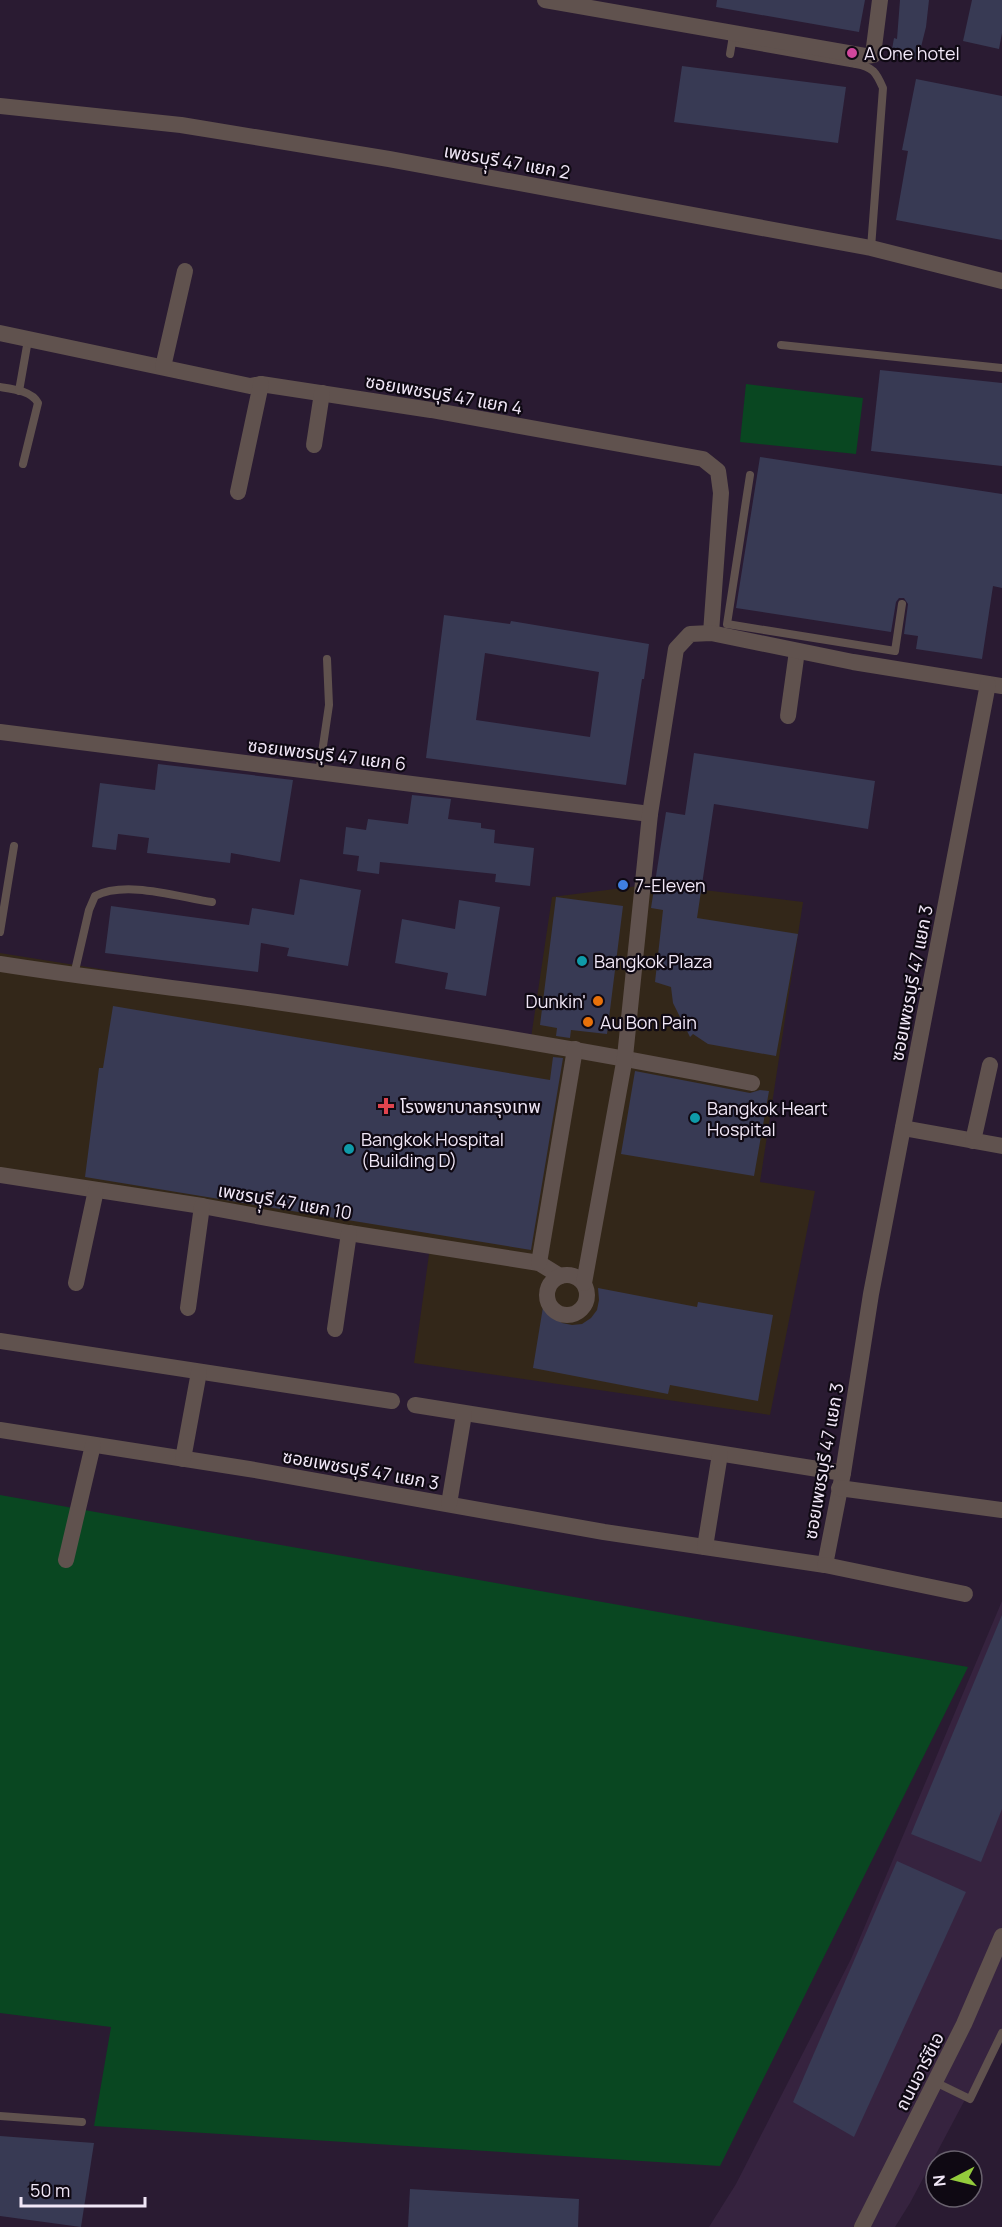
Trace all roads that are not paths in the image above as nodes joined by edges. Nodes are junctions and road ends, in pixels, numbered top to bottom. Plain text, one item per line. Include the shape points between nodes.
1 (545, 0) edge
2 (880, 0) edge
3 (616, 6) edge
4 (733, 37) junction
5 (730, 54) dead end
6 (860, 60) junction
7 (0, 106) edge
8 (871, 248) junction
9 (185, 271) dead end
10 (1002, 281) edge
11 (0, 333) edge
12 (28, 339) junction
13 (781, 345) dead end
14 (163, 367) junction
15 (1002, 368) edge
16 (261, 384) junction
17 (0, 387) edge
18 (19, 391) junction
19 (322, 393) junction
20 (314, 445) dead end
21 (23, 464) dead end
22 (750, 475) dead end
23 (238, 492) dead end
24 (902, 604) dead end
25 (711, 633) junction
26 (804, 647) junction
27 (327, 659) dead end
28 (995, 685) edge
29 (788, 716) dead end
30 (0, 732) edge
31 (319, 772) junction
32 (650, 814) junction
33 (14, 846) dead end
34 (212, 902) dead end
35 (0, 932) edge
36 (0, 964) edge
37 (74, 976) junction
38 (574, 1049) junction
39 (624, 1057) junction
40 (990, 1065) dead end
41 (752, 1083) dead end
42 (903, 1128) junction
43 (973, 1141) junction
44 (1002, 1146) edge
45 (0, 1174) edge
46 (96, 1190) junction
47 (202, 1206) junction
48 (349, 1233) junction
49 (539, 1263) junction
50 (560, 1276) junction
51 (76, 1283) dead end
52 (584, 1283) junction
53 (188, 1308) dead end
54 (335, 1329) dead end
55 (0, 1341) edge
56 (199, 1372) junction
57 (392, 1401) dead end
58 (415, 1405) dead end
59 (464, 1414) junction
60 (0, 1430) edge
61 (93, 1445) junction
62 (720, 1454) junction
63 (183, 1459) junction
64 (841, 1481) junction
65 (449, 1504) junction
66 (1002, 1510) edge
67 (705, 1547) junction
68 (66, 1560) dead end
69 (825, 1565) junction
70 (965, 1594) dead end
71 (1001, 1943) edge
72 (1002, 2033) edge
73 (935, 2082) junction
74 (0, 2116) edge
75 (82, 2122) dead end
76 (868, 2225) edge

1 - 3 street
2 - 6 street via 873,55
3 - 4 street
4 - 5 lane
4 - 6 street
6 - 8 lane via 873,70 883,88
7 - 8 street, เพชรบุุรี 47 แยก 2 via 193,127
8 - 10 street, เพชรบุุรี 47 แยก 2
9 - 14 street
11 - 12 street, ซอยเพชรบุรี 47 แยก 4
12 - 14 street, ซอยเพชรบุรี 47 แยก 4
12 - 18 lane
13 - 15 lane
14 - 16 street, ซอยเพชรบุรี 47 แยก 4 via 250,386
16 - 19 street, ซอยเพชรบุรี 47 แยก 4
16 - 23 street
17 - 18 lane
18 - 21 lane via 34,397 38,404
19 - 20 street
19 - 25 street, ซอยเพชรบุรี 47 แยก 4 via 703,459 718,471 721,493
22 - 26 lane via 727,624
24 - 26 lane via 895,651
25 - 26 street
25 - 32 street via 690,634 676,649
26 - 28 street
26 - 29 street
27 - 31 lane via 329,705
28 - 42 street, ซอยเพชรบุรี 47 แยก 3
30 - 31 street, ซอยเพชรบุรี 47 แยก 6
31 - 32 street, ซอยเพชรบุรี 47 แยก 6
32 - 39 street
33 - 35 lane
34 - 37 lane via 128,889 95,896
36 - 37 street
37 - 38 street via 282,1002
38 - 39 street
38 - 49 street
39 - 41 street
39 - 52 street
40 - 43 street
42 - 43 street
42 - 64 street, ซอยเพชรบุรี 47 แยก 3
43 - 44 street
45 - 46 street, เพชรบุุรี 47 แยก 10
46 - 47 street, เพชรบุุรี 47 แยก 10
46 - 51 street
47 - 48 street, เพชรบุุรี 47 แยก 10
47 - 53 street
48 - 49 street, เพชรบุุรี 47 แยก 10
48 - 54 street
49 - 50 street, เพชรบุุรี 47 แยก 10
50 - 52 street via 573,1275
50 - 52 street via 550,1284 547,1297 552,1309 564,1315 582,1308 587,1296
55 - 56 street
56 - 57 street
56 - 63 street
58 - 59 street
59 - 62 street
59 - 65 street
60 - 61 street, ซอยเพชรบุรี 47 แยก 3
61 - 63 street, ซอยเพชรบุรี 47 แยก 3
61 - 68 street
62 - 64 street
62 - 67 street
63 - 65 street, ซอยเพชรบุรี 47 แยก 3
64 - 66 street
64 - 69 street, ซอยเพชรบุรี 47 แยก 3
65 - 67 street, ซอยเพชรบุรี 47 แยก 3
67 - 69 street, ซอยเพชรบุรี 47 แยก 3
69 - 70 street
71 - 73 street, ถนนอาร์ซีเอ
72 - 73 lane via 970,2100
73 - 76 street, ถนนอาร์ซีเอ
74 - 75 lane

